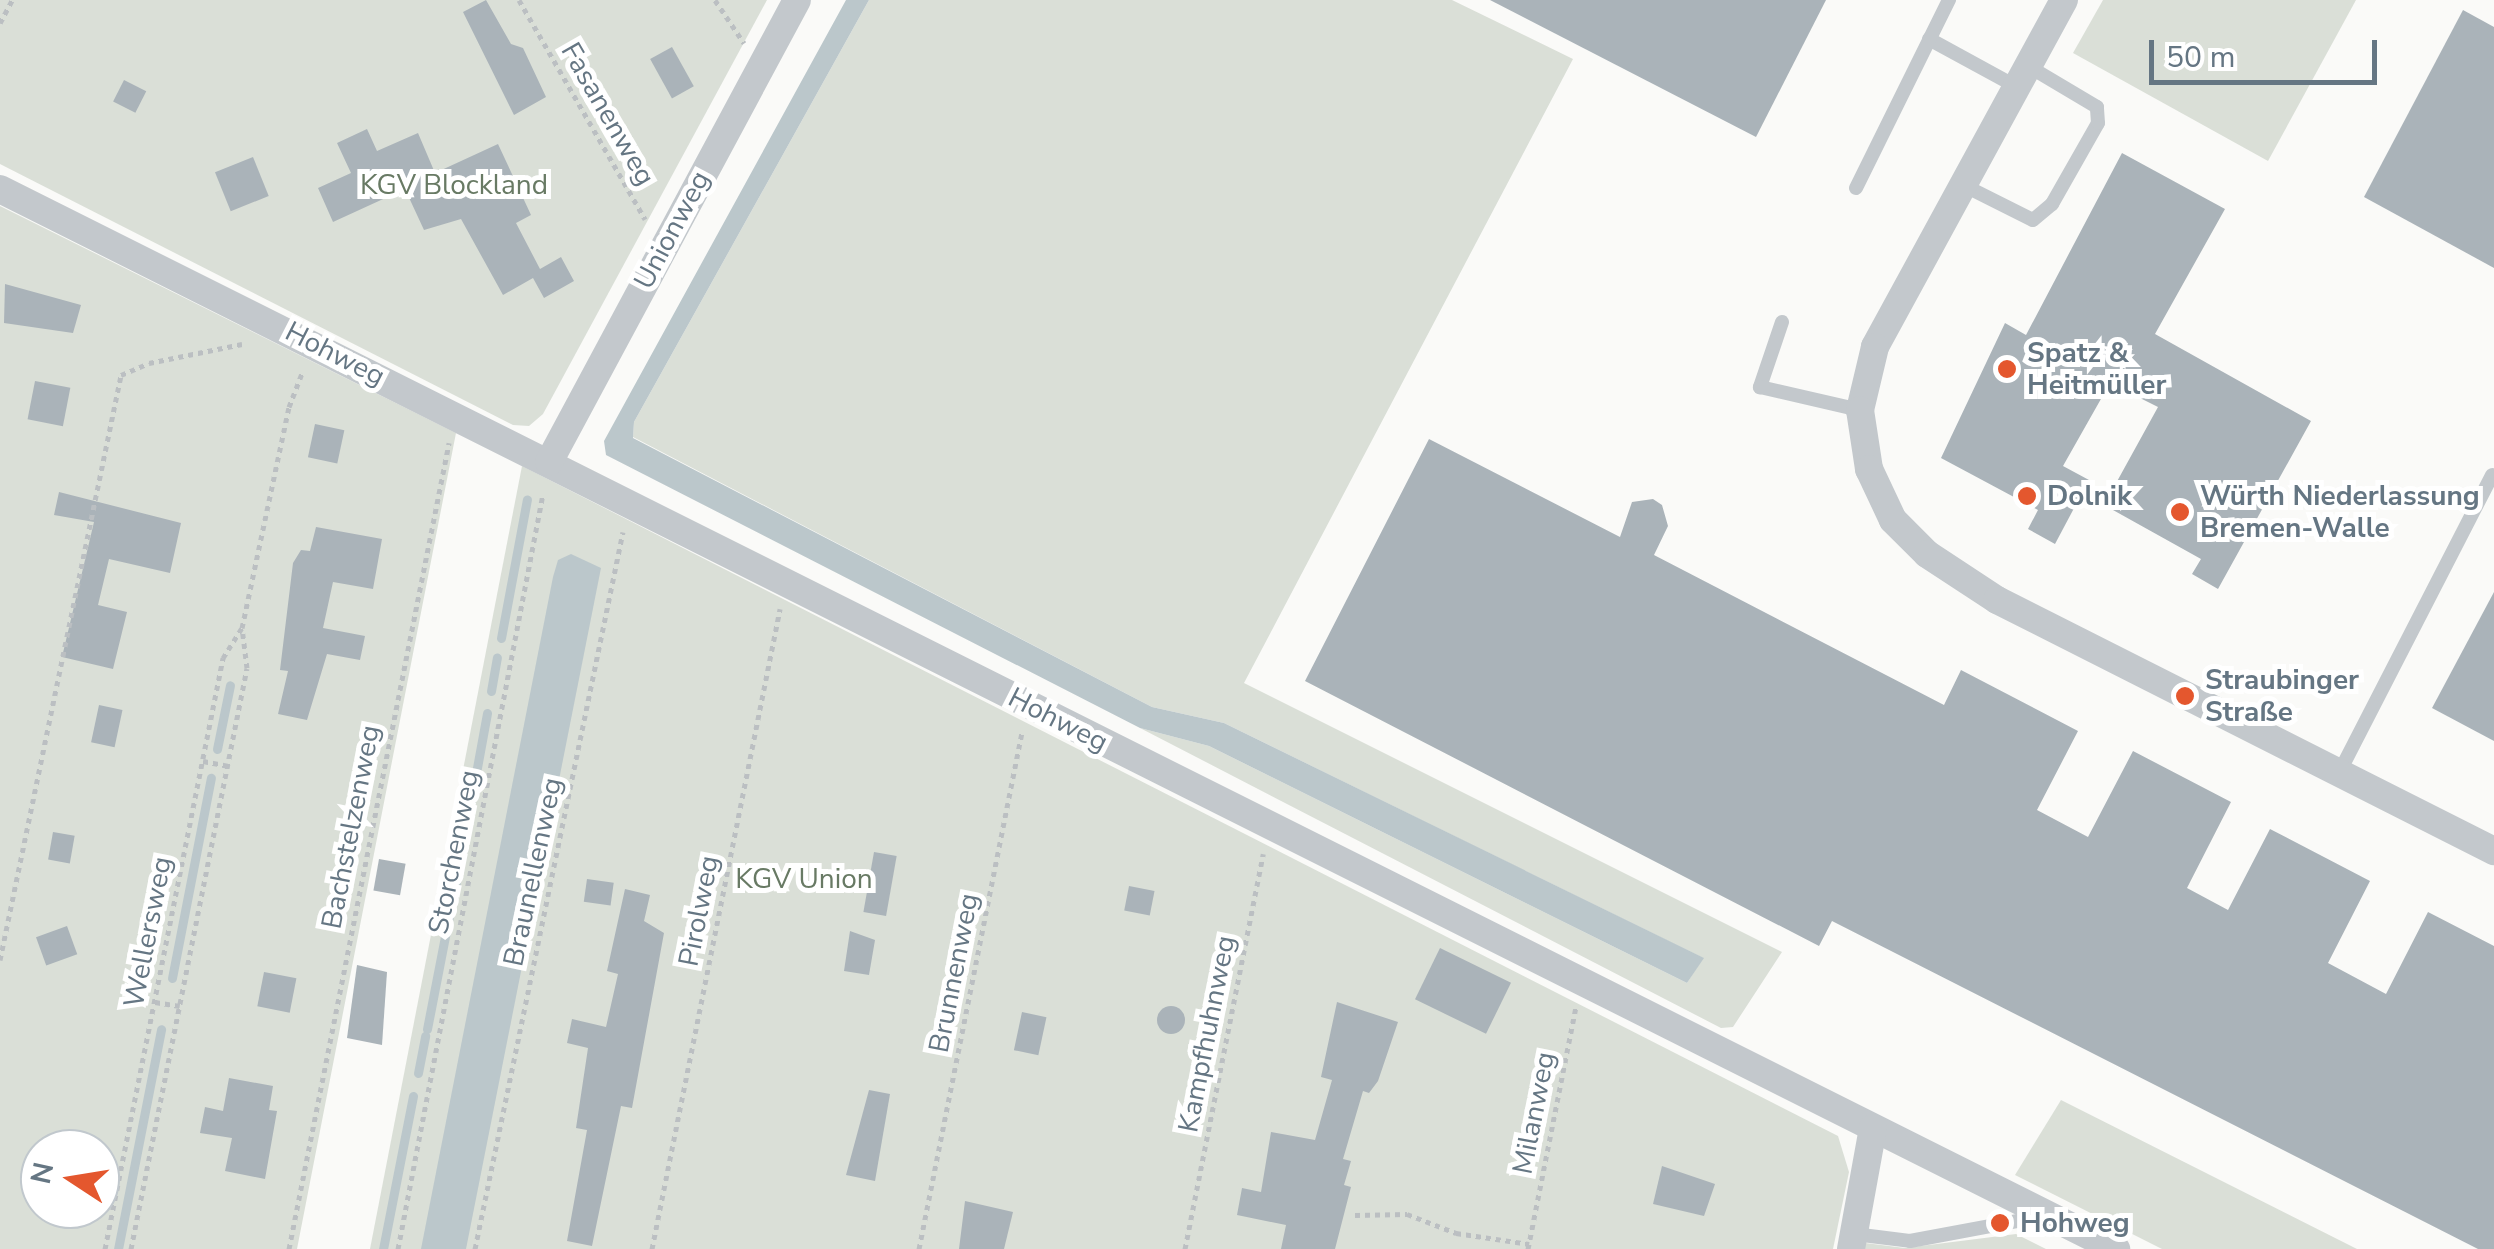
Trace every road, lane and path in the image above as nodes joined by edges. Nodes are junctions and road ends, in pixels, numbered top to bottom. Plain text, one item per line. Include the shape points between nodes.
1 (12, 0) edge
2 (519, 0) edge
3 (715, 0) edge
4 (798, 0) edge
5 (1949, 0) edge
6 (2064, 0) edge
7 (0, 24) edge
8 (1930, 39) junction
9 (761, 67) junction
10 (2022, 77) junction
11 (1964, 185) junction
12 (1856, 188) dead end
13 (0, 189) edge
14 (662, 248) junction
15 (1782, 322) dead end
16 (281, 326) junction
17 (314, 343) junction
18 (1860, 410) junction
19 (455, 414) junction
20 (550, 462) junction
21 (2492, 475) edge
22 (630, 502) junction
23 (786, 582) junction
24 (242, 628) junction
25 (1028, 704) junction
26 (202, 762) junction
27 (228, 766) junction
28 (2339, 774) junction
29 (1269, 827) junction
30 (2494, 852) edge
31 (0, 960) edge
32 (1580, 985) junction
33 (154, 1002) junction
34 (180, 1006) junction
35 (1873, 1128) junction
36 (1355, 1215) dead end
37 (2048, 1215) junction
38 (1852, 1242) edge
39 (1528, 1246) edge
40 (106, 1249) edge
41 (131, 1249) edge
42 (289, 1249) edge
43 (398, 1249) edge
44 (476, 1249) edge
45 (652, 1249) edge
46 (920, 1249) edge
47 (1185, 1249) edge
48 (2116, 1249) edge

1 - 7 path
2 - 14 path, Fasanenweg
3 - 9 path
4 - 9 street, Unionweg
5 - 8 lane
6 - 10 street
8 - 10 lane
8 - 12 lane
9 - 14 street, Unionweg
10 - 11 street
10 - 11 lane via 2097,107 2098,123 2052,204 2034,220
11 - 18 street via 1875,347
13 - 16 street, Hohweg
14 - 20 street, Unionweg
15 - 18 lane via 1760,387
16 - 17 street, Hohweg
16 - 31 path via 256,341 148,363 121,376
17 - 19 street, Hohweg
17 - 24 path, Wellersweg via 289,408
18 - 28 street via 1869,470 1893,520 1927,554 2051,629
19 - 20 street, Hohweg
19 - 42 path, Bachstelzenweg
20 - 22 street, Hohweg
20 - 43 path, Storchenweg
21 - 28 lane
22 - 23 street, Hohweg
22 - 44 path, Braunellenweg
23 - 25 street, Hohweg
23 - 45 path, Pirolweg
24 - 26 path, Wellersweg via 223,658
24 - 27 path, Wellersweg via 247,668
25 - 29 street, Hohweg
25 - 46 path, Brunnenweg
26 - 27 path
26 - 33 path, Wellersweg
27 - 34 path, Wellersweg
28 - 30 street
29 - 32 street, Hohweg
29 - 47 path, Kampfhuhnweg
32 - 35 street, Hohweg
32 - 39 path, Milanweg
33 - 34 path
33 - 40 path, Wellersweg
34 - 41 path, Wellersweg
35 - 37 street, Hohweg
35 - 38 street
36 - 39 path via 1407,1214 1456,1233
37 - 38 lane via 1910,1241
37 - 48 street, Hohweg

